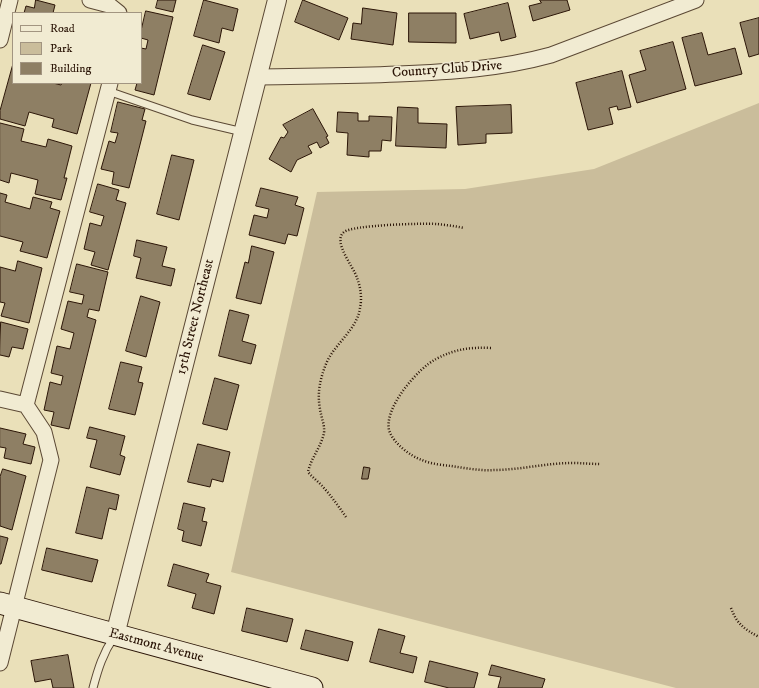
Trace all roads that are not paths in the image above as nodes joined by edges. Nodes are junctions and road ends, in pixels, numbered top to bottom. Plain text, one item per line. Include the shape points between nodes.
1 (10, 0) edge
2 (90, 0) edge
3 (277, 0) edge
4 (696, 0) edge
5 (118, 12) edge
6 (0, 40) edge
7 (258, 77) junction
8 (109, 87) edge
9 (244, 132) junction
10 (0, 399) edge
11 (26, 405) junction
12 (7, 605) edge
13 (115, 635) junction
14 (0, 663) edge
15 (93, 688) edge
16 (312, 688) edge

1 - 6 street
2 - 5 street via 109,5
3 - 7 street, 15th Street Northeast
4 - 7 street, Country Club Drive via 551,55 502,66 453,72
7 - 9 street, 15th Street Northeast
8 - 9 lane via 192,120
8 - 11 street
9 - 13 street, 15th Street Northeast
10 - 11 street
11 - 12 street via 44,432 51,460
12 - 13 main road, Eastmont Avenue
12 - 14 street
13 - 15 lane via 101,660
13 - 16 main road, Eastmont Avenue

